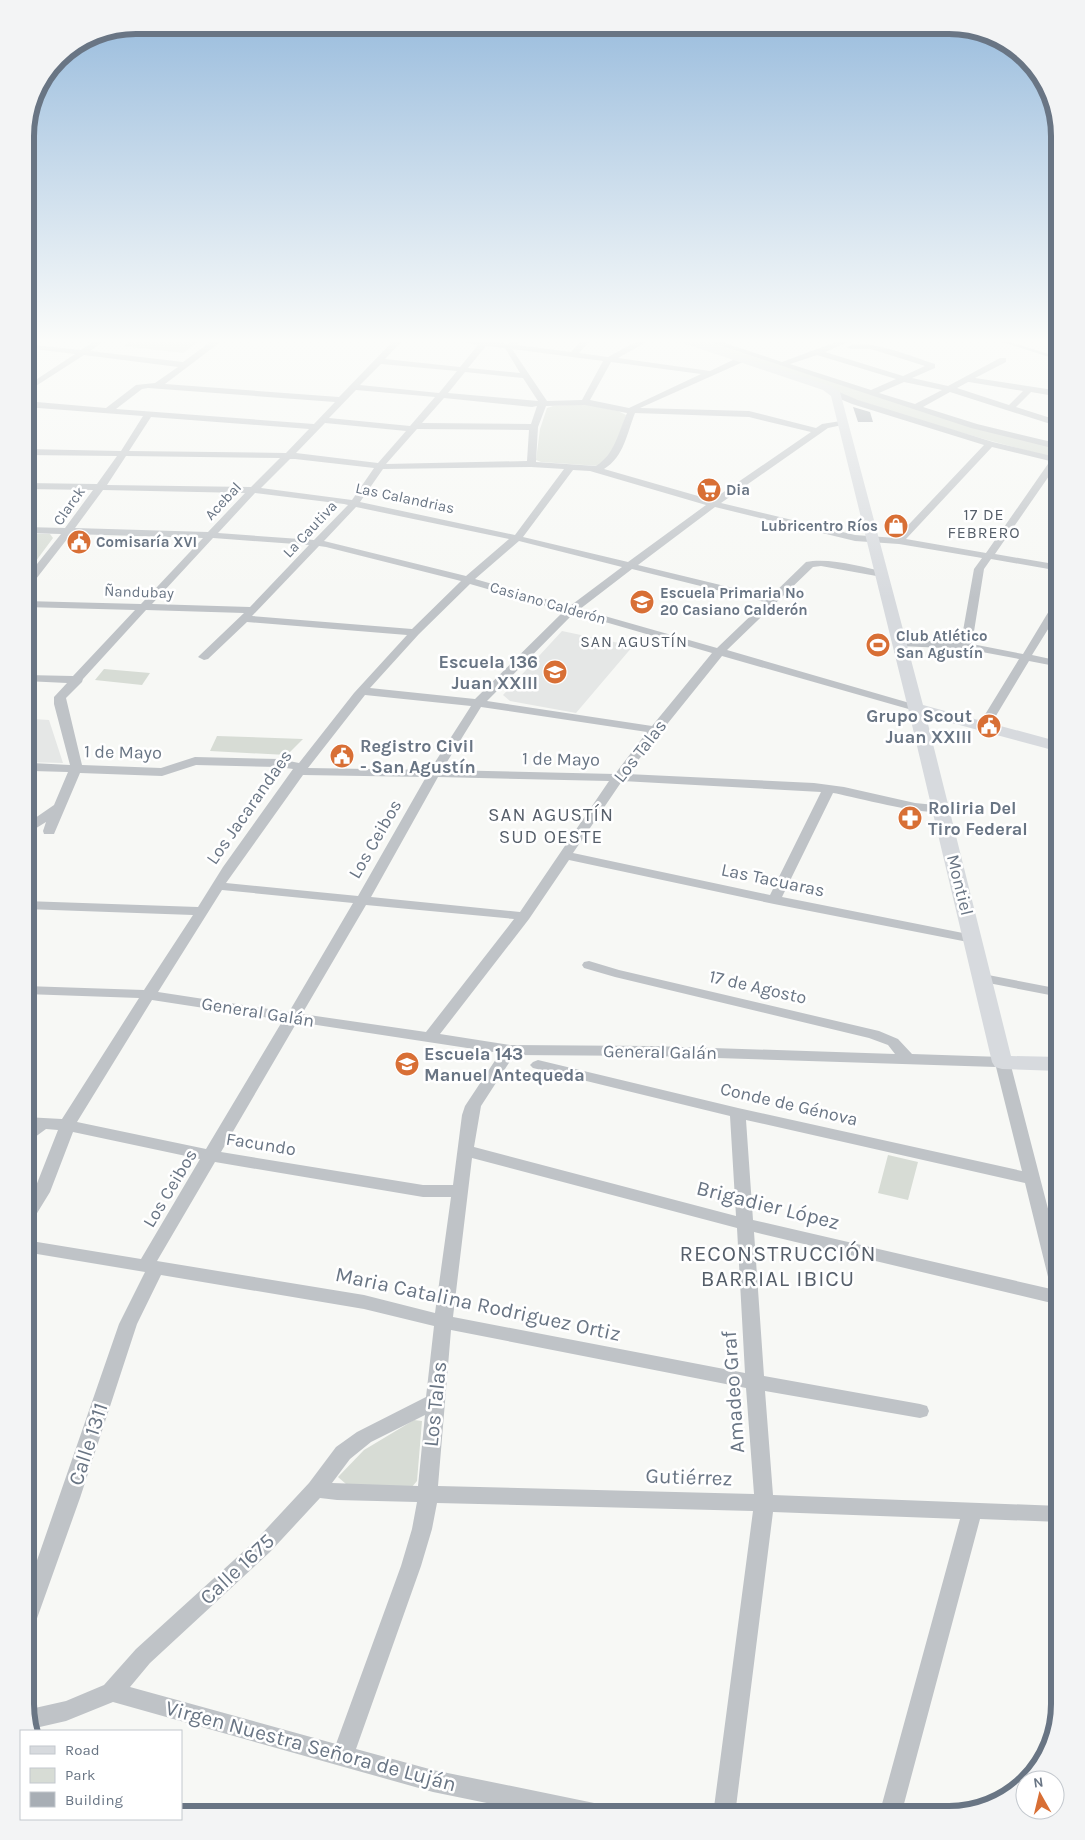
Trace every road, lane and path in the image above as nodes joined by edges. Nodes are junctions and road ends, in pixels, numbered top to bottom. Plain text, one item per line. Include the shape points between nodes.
1 (141, 426) edge
2 (317, 426) edge
3 (363, 426) edge
4 (627, 426) edge
5 (800, 426) edge
6 (826, 426) edge
7 (845, 426) edge
8 (932, 426) edge
9 (976, 426) edge
10 (534, 427) joint
11 (414, 428) junction
12 (818, 430) junction
13 (990, 444) junction
14 (1051, 445) edge
15 (34, 452) edge
16 (124, 454) junction
17 (288, 456) junction
18 (1051, 459) edge
19 (531, 464) junction
20 (380, 466) junction
21 (570, 466) junction
22 (598, 469) junction
23 (1051, 470) edge
24 (34, 486) edge
25 (100, 488) junction
26 (254, 490) junction
27 (355, 503) junction
28 (714, 504) junction
29 (34, 530) edge
30 (70, 531) junction
31 (211, 535) junction
32 (517, 538) junction
33 (873, 540) junction
34 (900, 541) junction
35 (319, 543) junction
36 (988, 556) junction
37 (628, 566) junction
38 (1051, 566) edge
39 (882, 574) junction
40 (34, 575) edge
41 (468, 580) junction
42 (771, 600) junction
43 (34, 604) edge
44 (145, 607) junction
45 (253, 610) junction
46 (571, 610) junction
47 (244, 619) junction
48 (1051, 624) edge
49 (415, 632) junction
50 (900, 643) junction
51 (966, 646) junction
52 (719, 652) junction
53 (204, 657) dead end
54 (1026, 658) junction
55 (1051, 662) edge
56 (34, 678) edge
57 (78, 680) junction
58 (362, 690) junction
59 (478, 703) junction
60 (916, 708) junction
61 (984, 726) junction
62 (655, 730) junction
63 (1051, 745) edge
64 (34, 767) edge
65 (76, 768) junction
66 (300, 769) junction
67 (433, 775) junction
68 (619, 778) junction
69 (829, 789) junction
70 (59, 807) junction
71 (941, 809) junction
72 (34, 825) edge
73 (49, 831) dead end
74 (566, 855) junction
75 (217, 886) junction
76 (362, 900) junction
77 (774, 900) junction
78 (34, 905) edge
79 (202, 911) junction
80 (524, 916) junction
81 (973, 939) junction
82 (589, 964) dead end
83 (982, 978) junction
84 (34, 990) edge
85 (1051, 991) edge
86 (149, 995) junction
87 (292, 1017) junction
88 (429, 1038) junction
89 (510, 1050) junction
90 (909, 1060) junction
91 (1002, 1062) junction
92 (1051, 1064) edge
93 (538, 1065) dead end
94 (738, 1113) junction
95 (34, 1122) edge
96 (43, 1123) junction
97 (67, 1125) junction
98 (34, 1130) edge
99 (466, 1151) junction
100 (211, 1156) junction
101 (1031, 1179) junction
102 (461, 1191) junction
103 (34, 1205) edge
104 (745, 1224) junction
105 (34, 1247) edge
106 (1051, 1255) edge
107 (151, 1266) junction
108 (1051, 1296) edge
109 (443, 1322) junction
110 (754, 1382) junction
111 (436, 1401) junction
112 (920, 1411) dead end
113 (316, 1489) junction
114 (429, 1494) junction
115 (764, 1503) junction
116 (972, 1510) junction
117 (1051, 1514) edge
118 (34, 1599) edge
119 (112, 1692) junction
120 (35, 1718) edge
121 (342, 1757) junction
122 (555, 1806) edge
123 (725, 1806) edge
124 (892, 1806) edge

1 - 16 street, Clarck
2 - 17 street, Acebal
3 - 11 street
4 - 22 street via 619,447
5 - 12 street
6 - 12 street, Los Ceibos
7 - 33 street, Montiel
8 - 13 street
9 - 14 street
10 - 11 street
10 - 19 street
11 - 20 street, La Cautiva
12 - 28 street, Los Ceibos
13 - 18 street
13 - 34 street
15 - 16 street
16 - 17 street
16 - 25 street, Clarck
17 - 20 street
17 - 26 street, Acebal
19 - 20 street
19 - 21 street
20 - 27 street, La Cautiva
21 - 22 street
21 - 32 street, Los Jacarandaes
22 - 28 street
23 - 36 street
24 - 25 street, Las Calandrias
25 - 26 street, Las Calandrias
25 - 30 street, Clarck
26 - 27 street, Las Calandrias
26 - 31 street, Acebal
27 - 32 street, Las Calandrias
27 - 35 street, La Cautiva
28 - 33 street
28 - 37 street, Los Ceibos
29 - 30 street, Casiano Calderón
30 - 31 street, Casiano Calderón
30 - 40 street, Clarck
31 - 35 street, Casiano Calderón
31 - 44 street, Acebal
32 - 37 street, Las Calandrias
32 - 41 street, Los Jacarandaes
33 - 34 street
33 - 39 street, Montiel
34 - 36 street
35 - 41 street, Casiano Calderón
35 - 45 street, La Cautiva
36 - 38 street
36 - 51 street via 976,580
37 - 42 street, Las Calandrias
37 - 46 street, Los Ceibos
39 - 42 street, Los Talas via 814,563 806,566
39 - 50 street, Montiel
41 - 46 street, Casiano Calderón
41 - 49 street, Los Jacarandaes
42 - 52 street, Los Talas
43 - 44 street, Ñandubay
44 - 45 street, Ñandubay
44 - 57 street, Acebal
45 - 47 street, La Cautiva
46 - 52 street, Casiano Calderón
46 - 59 street, Los Ceibos
47 - 49 street
47 - 53 street, La Cautiva
48 - 54 street
49 - 58 street, Los Jacarandaes
50 - 51 street
50 - 60 street, Montiel
51 - 54 street
52 - 60 street, Casiano Calderón
52 - 62 street, Los Talas
54 - 55 street
54 - 61 street
56 - 57 street
57 - 65 street, Acebal via 59,701
58 - 59 street
58 - 66 street, Los Jacarandaes
59 - 62 street
59 - 67 street, Los Ceibos
60 - 61 street, Casiano Calderón
60 - 71 street, Montiel
61 - 63 street, Casiano Calderón
62 - 68 street, Los Talas
64 - 65 street, 1 de Mayo
65 - 66 street, 1 de Mayo via 167,771 195,761 279,763
65 - 70 street
66 - 67 street, 1 de Mayo
66 - 75 street, Los Jacarandaes
67 - 68 street, 1 de Mayo
67 - 76 street, Los Ceibos
68 - 69 street, 1 de Mayo
68 - 74 street, Los Talas
69 - 71 street, 1 de Mayo via 914,807
69 - 77 street
70 - 72 street
70 - 73 street
71 - 81 street, Montiel
74 - 77 street, Las Tacuaras
74 - 80 street, Los Talas
75 - 76 street
75 - 79 street, Los Jacarandaes
76 - 80 street
76 - 87 street, Los Ceibos
77 - 81 street, Las Tacuaras
78 - 79 street
79 - 86 street, Los Jacarandaes
80 - 88 street, Los Talas
81 - 83 street, Montiel
82 - 90 street, 17 de Agosto via 615,973 874,1034 892,1042
83 - 85 street
83 - 91 street, Montiel
84 - 86 street, General Galán
86 - 87 street, General Galán
86 - 97 street, Los Jacarandaes
87 - 88 street, General Galán
87 - 100 street, Los Ceibos
88 - 89 street, General Galán
89 - 90 street, General Galán via 653,1051
89 - 99 street, Los Talas via 473,1106
90 - 91 street, General Galán
91 - 92 street, General Galán
91 - 101 street, Montiel
93 - 94 street, Conde de Génova
94 - 101 street, Conde de Génova
94 - 104 street, Amadeo Graf
95 - 96 street, Facundo
96 - 97 street, Facundo
96 - 98 street
97 - 100 street, Facundo
97 - 103 street, Los Jacarandaes via 42,1192
99 - 102 street, Los Talas
99 - 104 street, Brigadier López
100 - 102 street, Facundo via 423,1191
100 - 107 street, Los Ceibos
101 - 106 street, Montiel
102 - 109 street, Los Talas
104 - 108 street, Brigadier López
104 - 110 street, Amadeo Graf
105 - 107 street, Maria Catalina Rodriguez Ortiz
107 - 109 street, Maria Catalina Rodriguez Ortiz via 364,1302
107 - 118 street, Calle 1311 via 123,1337
109 - 110 street, Maria Catalina Rodriguez Ortiz
109 - 111 street, Los Talas
110 - 112 street, Maria Catalina Rodriguez Ortiz
110 - 115 street, Amadeo Graf
111 - 113 street, Calle 1675 via 354,1444 343,1453
111 - 114 street, Los Talas
113 - 114 street, Gutiérrez
113 - 119 street, Calle 1675 via 263,1546 143,1656
114 - 115 street, Gutiérrez
114 - 121 street, Los Talas via 426,1515 402,1590
115 - 116 street, Gutiérrez
115 - 123 street, Amadeo Graf
116 - 117 street, Gutiérrez
116 - 124 street
119 - 120 street, Calle 1675 via 66,1711
119 - 121 street, Virgen Nuestra Señora de Luján
121 - 122 street, Virgen Nuestra Señora de Luján via 433,1781

